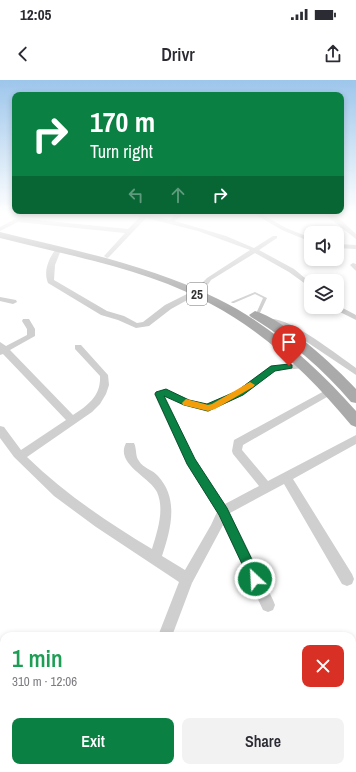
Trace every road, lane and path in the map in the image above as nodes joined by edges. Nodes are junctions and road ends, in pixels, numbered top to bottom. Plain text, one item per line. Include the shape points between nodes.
1 (38, 244) edge
2 (51, 244) edge
3 (119, 244) edge
4 (239, 244) edge
5 (262, 244) edge
6 (344, 246) edge
7 (356, 247) edge
8 (58, 250) junction
9 (252, 250) junction
10 (107, 256) junction
11 (304, 280) edge
12 (199, 290) junction
13 (0, 299) edge
14 (13, 302) dead end
15 (234, 302) junction
16 (344, 311) edge
17 (260, 318) junction
18 (356, 318) edge
19 (26, 321) dead end
20 (78, 347) dead end
21 (2, 349) edge
22 (304, 365) junction
23 (356, 372) edge
24 (331, 391) junction
25 (356, 398) edge
26 (73, 420) junction
27 (356, 421) edge
28 (0, 430) edge
29 (356, 439) edge
30 (130, 446) dead end
31 (20, 456) junction
32 (286, 477) junction
33 (267, 488) junction
34 (223, 511) junction
35 (155, 558) junction
36 (186, 579) junction
37 (347, 579) dead end
38 (268, 606) dead end
39 (166, 632) edge

1 - 8 main road, 25
2 - 10 main road, 25
3 - 10 street
4 - 9 street
5 - 9 street
6 - 7 street
8 - 12 main road, 25
8 - 12 street via 52,259 52,281 104,313 136,326 146,324 168,307
9 - 11 street
9 - 12 street via 209,279
10 - 12 main road, 25 via 143,266
12 - 15 main road, 25
12 - 22 main road, 25 via 261,330
13 - 14 street
15 - 17 main road, 25
15 - 17 lane via 255,293 263,296 266,298
16 - 18 street
17 - 23 street via 295,330
17 - 25 main road, 25 via 294,340 325,365
19 - 21 street via 31,329 31,336
20 - 26 street via 104,375 104,391 98,402
21 - 26 street
22 - 24 main road, 25
22 - 34 street via 273,368 240,393 208,408 187,403 166,392 159,394 191,462
24 - 27 main road, 25
24 - 33 street via 238,443 237,451
26 - 31 street
28 - 31 street
29 - 32 street
30 - 35 street via 130,459 156,480 166,498 167,520
31 - 35 street via 70,502
32 - 33 street
32 - 37 street
33 - 34 street
34 - 36 street
34 - 38 street
35 - 36 street
36 - 39 street

